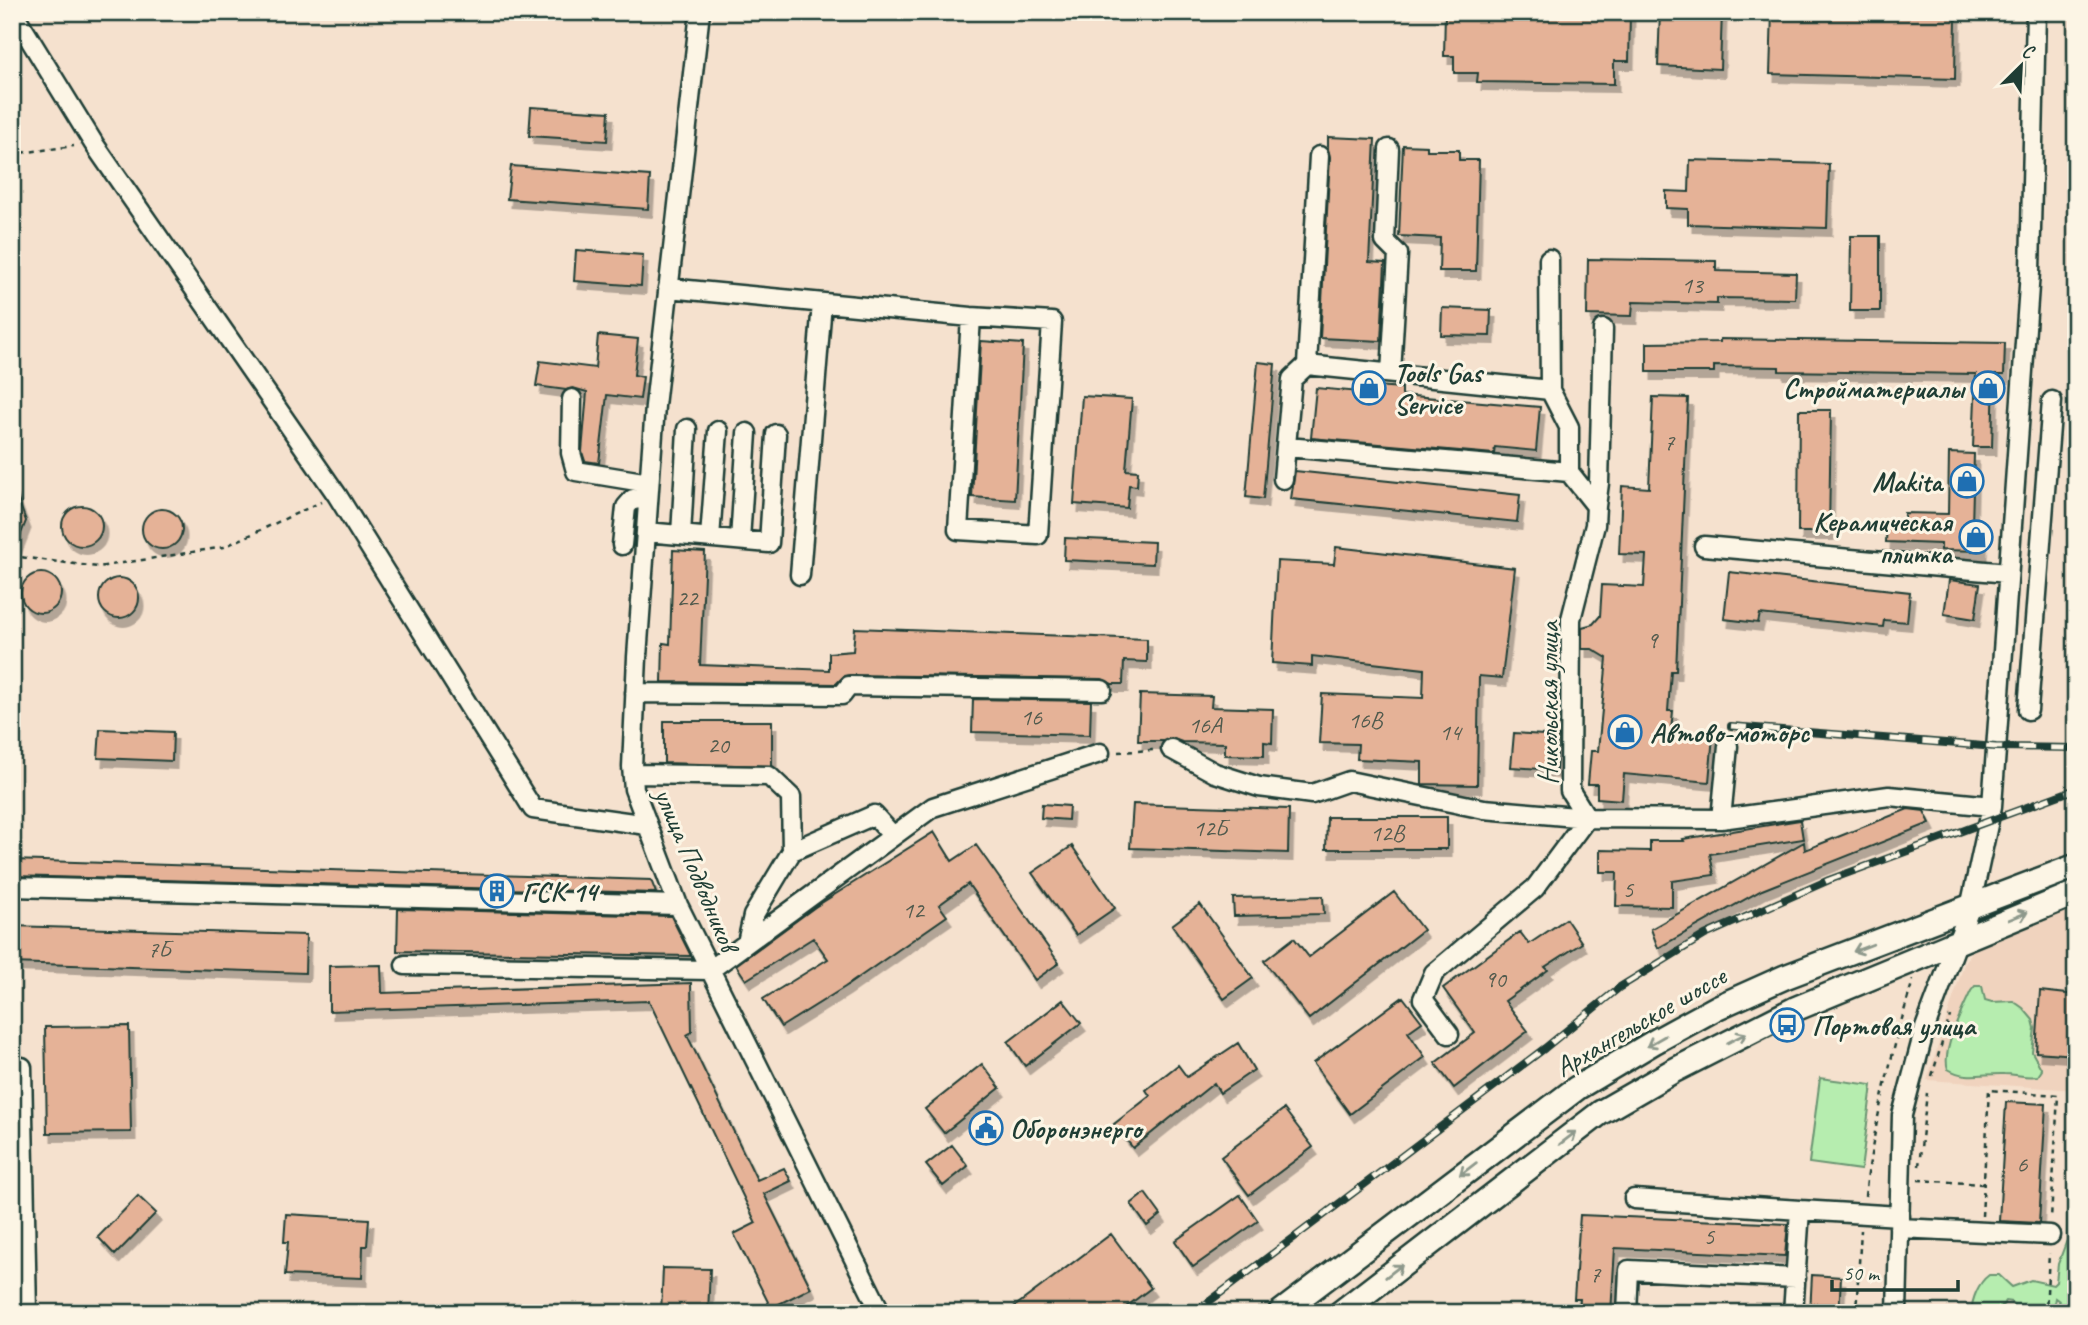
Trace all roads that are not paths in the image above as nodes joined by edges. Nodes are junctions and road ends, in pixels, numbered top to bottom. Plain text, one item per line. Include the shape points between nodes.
1 (13, 12) edge
2 (700, 12) edge
3 (2036, 12) edge
4 (1388, 149) dead end
5 (1320, 156) dead end
6 (1549, 260) dead end
7 (668, 288) junction
8 (822, 303) junction
9 (971, 317) junction
10 (1603, 329) dead end
11 (1307, 365) junction
12 (1391, 373) junction
13 (1550, 390) junction
14 (572, 399) dead end
15 (2052, 401) dead end
16 (687, 429) dead end
17 (718, 431) dead end
18 (747, 433) dead end
19 (775, 435) dead end
20 (1287, 447) junction
21 (1569, 472) junction
22 (1283, 479) dead end
23 (649, 491) junction
24 (1596, 506) junction
25 (646, 531) junction
26 (681, 535) junction
27 (710, 538) junction
28 (740, 540) junction
29 (622, 545) dead end
30 (1704, 546) dead end
31 (2008, 573) junction
32 (800, 575) dead end
33 (2005, 612) junction
34 (2035, 615) junction
35 (1102, 690) dead end
36 (635, 693) junction
37 (2028, 710) dead end
38 (1728, 746) dead end
39 (1171, 749) road end
40 (1100, 753) road end
41 (633, 774) junction
42 (1992, 806) junction
43 (1587, 818) junction
44 (1721, 819) junction
45 (647, 824) junction
46 (893, 836) junction
47 (792, 851) junction
48 (2076, 866) edge
49 (12, 887) edge
50 (2076, 893) edge
51 (678, 905) junction
52 (1970, 908) junction
53 (1959, 940) junction
54 (747, 943) junction
55 (405, 965) dead end
56 (710, 970) junction
57 (1449, 1034) dead end
58 (22, 1068) dead end
59 (1634, 1199) dead end
60 (1800, 1210) junction
61 (1899, 1222) junction
62 (2050, 1235) road end
63 (1796, 1278) junction
64 (27, 1313) edge
65 (881, 1313) edge
66 (1280, 1313) edge
67 (1340, 1313) edge
68 (1627, 1313) edge
69 (1793, 1313) edge
70 (1897, 1313) edge

1 - 45 street via 94,144 337,495 533,809
2 - 7 street, улица Подводников
3 - 31 street via 2030,272
4 - 12 street via 1385,241 1398,254
5 - 11 street
6 - 13 street
7 - 8 street
7 - 23 street, улица Подводников
8 - 9 street
8 - 32 street
9 - 9 street via 958,530 1038,535 1052,322
10 - 24 street, Никольская улица
11 - 12 street
11 - 20 street via 1292,379
12 - 13 street
13 - 21 street via 1569,427
14 - 23 street via 570,453 576,471
15 - 34 street
16 - 26 street
17 - 27 street
18 - 28 street
19 - 28 street via 769,543
20 - 21 street
20 - 22 street
21 - 24 street
23 - 25 street, улица Подводников
23 - 29 street via 626,508
24 - 43 street, Никольская улица via 1571,620 1570,791
25 - 26 street
25 - 36 street, улица Подводников
26 - 27 street
27 - 28 street
30 - 31 street
31 - 33 street
33 - 34 street
33 - 42 street
34 - 37 street
35 - 36 street via 849,686 842,695
36 - 41 street, улица Подводников
38 - 44 street
39 - 43 street via 1215,773 1259,787 1312,794 1349,781 1484,809
40 - 46 street via 933,807
41 - 45 street, улица Подводников
41 - 47 street via 769,776 791,797
42 - 44 street, Никольская улица via 1889,796
42 - 52 street
43 - 44 street, Никольская улица
43 - 57 street via 1535,888 1434,973 1423,999
45 - 51 street, улица Подводников
46 - 47 street via 874,815
46 - 54 street
47 - 54 street via 753,916
48 - 52 main road, Архангельское шоссе
49 - 51 street
53 -> 50 main road
51 - 56 street, улица Подводников
52 - 53 street
52 -> 66 main road, Архангельское шоссе via 1785,977 1654,1042 1577,1088
53 - 61 street via 1925,1028 1902,1115
67 -> 53 main road via 1600,1113 1795,1009
54 - 56 street
55 - 56 street
56 - 65 street, улица Подводников
58 - 64 street
59 - 60 street
60 - 61 street via 1863,1214
60 - 63 street
61 - 62 street
61 - 70 street
63 - 68 street via 1629,1270
63 - 69 street

